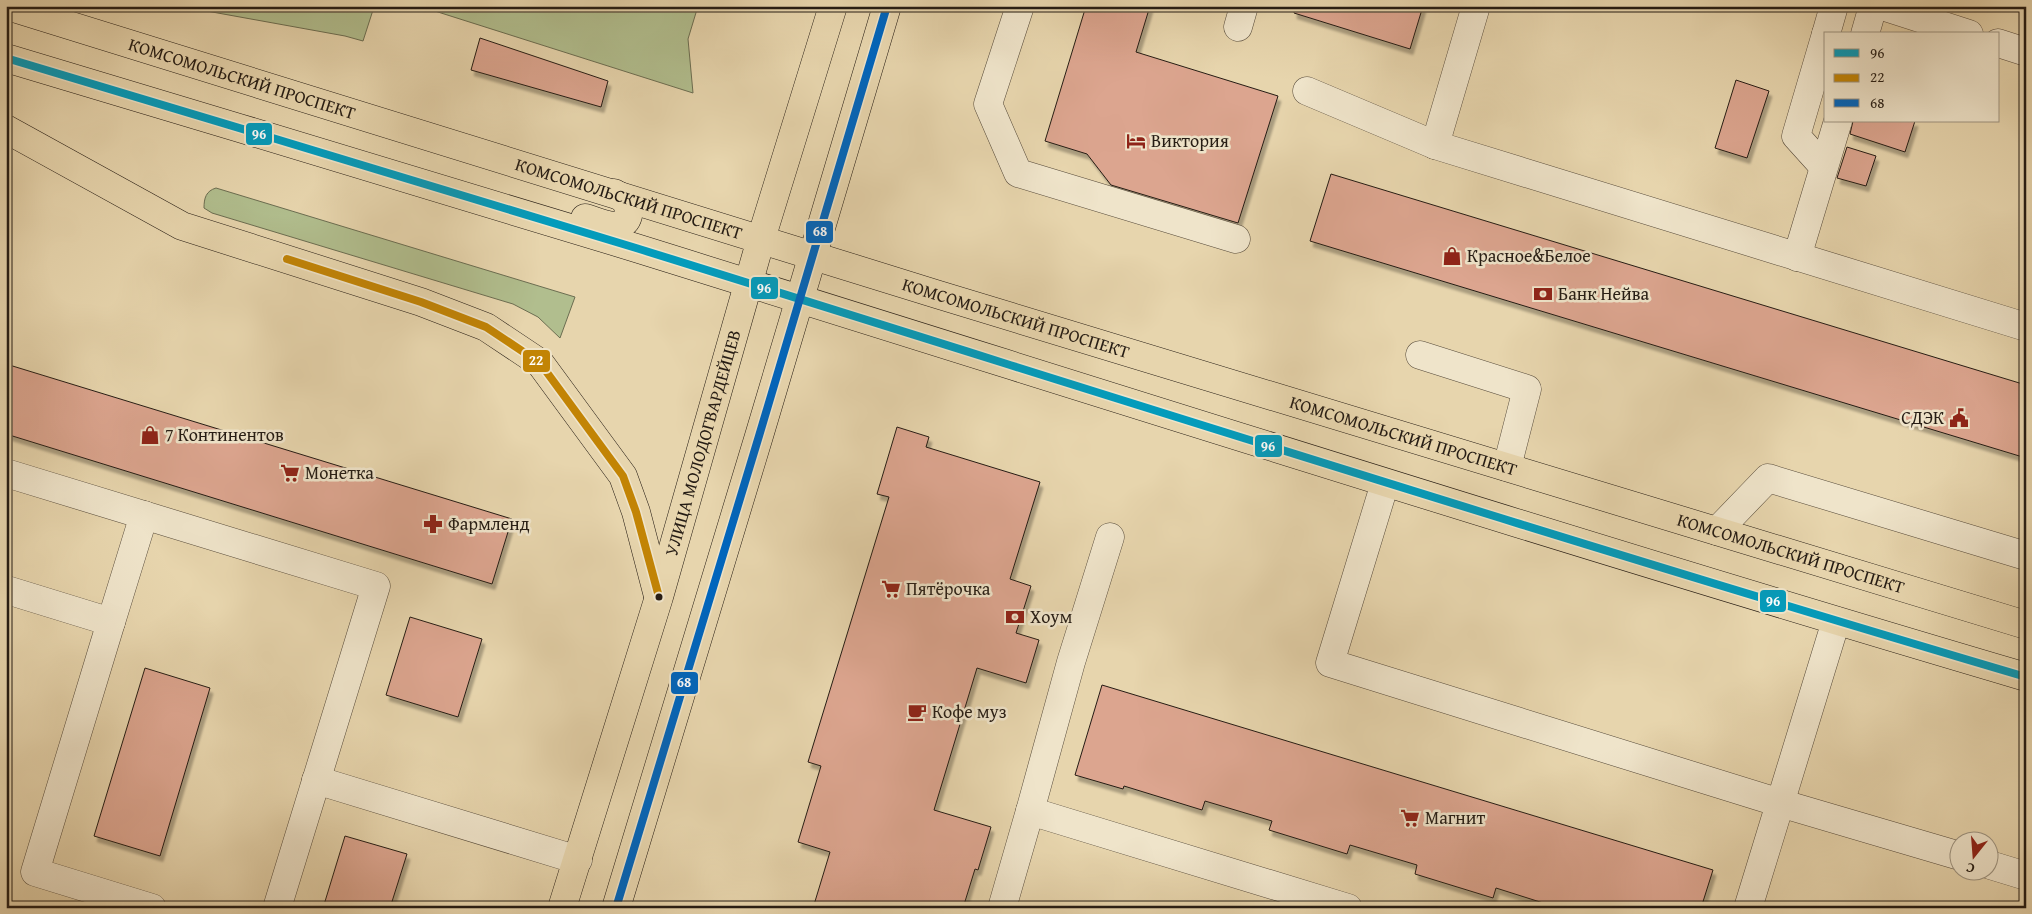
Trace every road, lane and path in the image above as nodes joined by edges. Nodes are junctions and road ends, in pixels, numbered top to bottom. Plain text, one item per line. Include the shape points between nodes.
1 (7, 6) edge
2 (833, 6) edge
3 (887, 6) edge
4 (1020, 6) edge
5 (1476, 6) edge
6 (1834, 6) edge
7 (1874, 6) edge
8 (1882, 6) edge
9 (1827, 32) edge
10 (1866, 32) edge
11 (1963, 32) edge
12 (1824, 41) edge
13 (2000, 44) edge
14 (2026, 52) edge
15 (6, 58) edge
16 (1306, 91) dead end
17 (1838, 122) edge
18 (6, 129) edge
19 (1435, 145) junction
20 (1824, 166) junction
21 (428, 185) junction
22 (614, 193) junction
23 (761, 239) junction
24 (1236, 239) dead end
25 (814, 255) junction
26 (1797, 257) junction
27 (748, 283) junction
28 (800, 300) junction
29 (2026, 327) edge
30 (1420, 355) dead end
31 (1507, 467) junction
32 (6, 472) edge
33 (1386, 483) junction
34 (144, 515) junction
35 (1717, 531) junction
36 (1110, 537) dead end
37 (2026, 556) edge
38 (7, 590) edge
39 (659, 598) junction
40 (111, 622) junction
41 (1836, 622) junction
42 (2026, 625) edge
43 (2026, 677) edge
44 (316, 780) junction
45 (1780, 803) junction
46 (1030, 811) junction
47 (1950, 853) edge
48 (578, 860) junction
49 (2000, 868) edge
50 (2026, 876) edge
51 (105, 901) edge
52 (1313, 903) edge
53 (152, 908) edge
54 (277, 908) edge
55 (562, 908) edge
56 (616, 908) edge
57 (1002, 908) edge
58 (1348, 908) edge
59 (1748, 908) edge

1 - 22 main road, КОМСОМОЛЬСКИЙ ПРОСПЕКТ
2 - 23 main road, УЛИЦА МОЛОДОГВАРДЕЙЦЕВ
3 - 25 main road
4 - 24 lane via 988,104 1018,173
5 - 19 lane
6 - 9 lane
7 - 10 lane
8 - 11 lane
12 - 20 lane via 1796,136
13 - 14 lane
15 - 21 main road
16 - 19 lane
17 - 20 lane
18 - 39 main road via 182,226 486,326 540,363 623,476
19 - 26 lane
20 - 26 lane
21 - 22 main road via 464,182 618,226 628,216 629,209 626,200
21 - 27 main road
22 - 23 main road, КОМСОМОЛЬСКИЙ ПРОСПЕКТ
23 - 25 main road, КОМСОМОЛЬСКИЙ ПРОСПЕКТ
23 - 27 main road, УЛИЦА МОЛОДОГВАРДЕЙЦЕВ
25 - 28 main road
25 - 31 main road, КОМСОМОЛЬСКИЙ ПРОСПЕКТ
26 - 29 lane
27 - 28 main road
27 - 39 main road, УЛИЦА МОЛОДОГВАРДЕЙЦЕВ
28 - 33 main road
28 - 56 main road
30 - 31 lane via 1527,389
31 - 35 main road, КОМСОМОЛЬСКИЙ ПРОСПЕКТ
32 - 34 lane
33 - 41 main road
33 - 45 lane via 1330,663
34 - 40 lane
34 - 44 lane via 376,586
35 - 37 lane via 1768,478
35 - 42 main road, КОМСОМОЛЬСКИЙ ПРОСПЕКТ
36 - 46 lane
38 - 40 lane
39 - 48 main road, УЛИЦА МОЛОДОГВАРДЕЙЦЕВ
40 - 51 lane via 35,872
41 - 43 main road
41 - 45 lane
44 - 48 lane
44 - 54 lane
45 - 47 lane
45 - 59 lane
46 - 52 lane
46 - 57 lane
48 - 55 main road, УЛИЦА МОЛОДОГВАРДЕЙЦЕВ
49 - 50 lane
51 - 53 lane
52 - 58 lane

